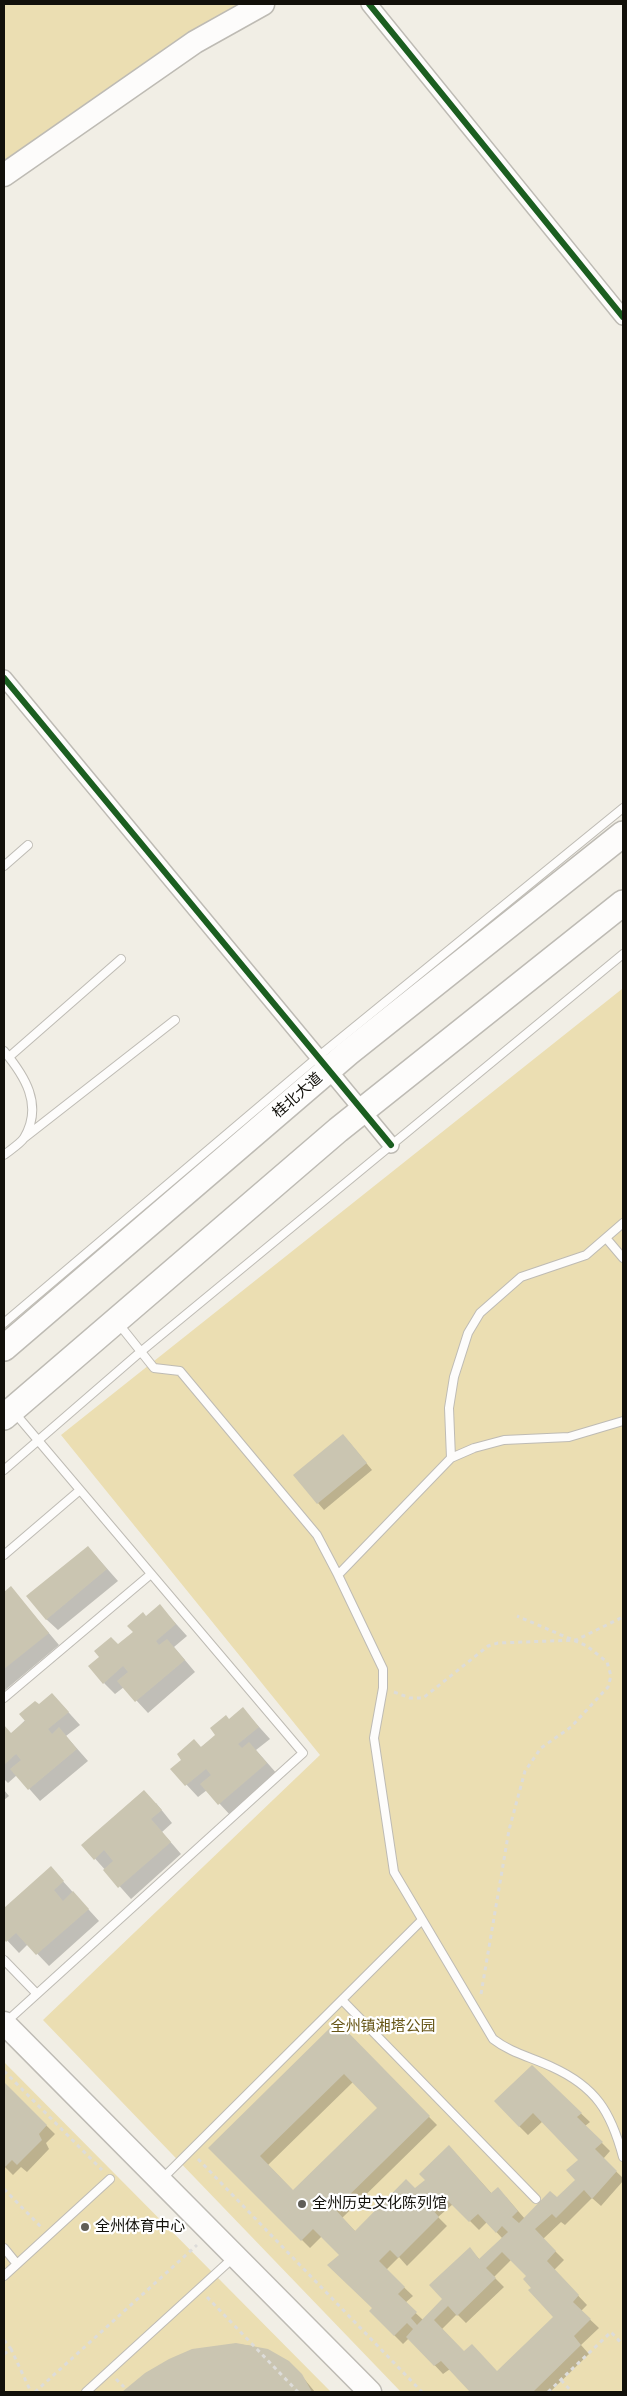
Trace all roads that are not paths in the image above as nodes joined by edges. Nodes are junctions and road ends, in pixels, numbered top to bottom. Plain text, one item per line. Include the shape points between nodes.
1 (263, 4) edge
2 (369, 4) edge
3 (4, 175) edge
4 (623, 317) edge
5 (4, 678) edge
6 (623, 808) edge
7 (623, 834) edge
8 (28, 845) dead end
9 (4, 866) edge
10 (623, 903) edge
11 (623, 954) edge
12 (121, 959) dead end
13 (175, 1020) dead end
14 (6, 1054) edge
15 (325, 1062) junction
16 (363, 1110) junction
17 (24, 1138) junction
18 (391, 1145) junction
19 (4, 1156) edge
20 (623, 1223) edge
21 (606, 1238) junction
22 (623, 1258) edge
23 (116, 1320) junction
24 (4, 1323) edge
25 (4, 1348) edge
26 (141, 1352) junction
27 (8, 1413) edge
28 (623, 1421) edge
29 (39, 1441) junction
30 (451, 1458) junction
31 (4, 1470) edge
32 (80, 1490) junction
33 (4, 1555) edge
34 (151, 1574) junction
35 (338, 1575) junction
36 (4, 1698) edge
37 (422, 1920) junction
38 (4, 1960) edge
39 (37, 1994) junction
40 (342, 2000) junction
41 (4, 2023) edge
42 (623, 2157) edge
43 (110, 2179) road end
44 (161, 2181) junction
45 (536, 2199) dead end
46 (4, 2248) edge
47 (236, 2256) junction
48 (17, 2264) junction
49 (4, 2276) edge
50 (86, 2392) edge
51 (370, 2392) edge

1 - 3 main road via 195,42
2 - 4 street
5 - 15 street
6 - 15 lane
7 - 15 main road, 桂北大道
8 - 9 lane
10 - 16 main road
11 - 18 lane
12 - 14 lane
13 - 17 lane
14 - 17 lane via 26,1081 31,1095 31,1117
15 - 16 street
15 - 24 lane
15 - 25 main road, 桂北大道
16 - 18 street
16 - 23 main road
17 - 19 lane
18 - 26 lane
20 - 21 lane
21 - 22 lane
21 - 30 lane via 586,1255 521,1277 480,1313 468,1333 454,1377 449,1408
23 - 26 lane
23 - 27 main road
26 - 29 lane
26 - 35 lane via 154,1368 180,1371 317,1535
27 - 29 lane
28 - 30 lane via 569,1437 504,1440
29 - 31 lane
29 - 32 lane
30 - 35 lane
32 - 33 lane
32 - 34 lane
34 - 36 lane
34 - 39 lane via 303,1753
35 - 37 lane via 383,1669 374,1738 394,1872
37 - 40 lane
37 - 42 lane via 487,2032 513,2053 552,2067 596,2095 616,2130
38 - 39 lane
39 - 41 lane
40 - 44 lane
40 - 45 lane
41 - 44 main road
43 - 48 lane
44 - 47 main road
46 - 48 lane
47 - 50 lane
47 - 51 main road
48 - 49 lane

